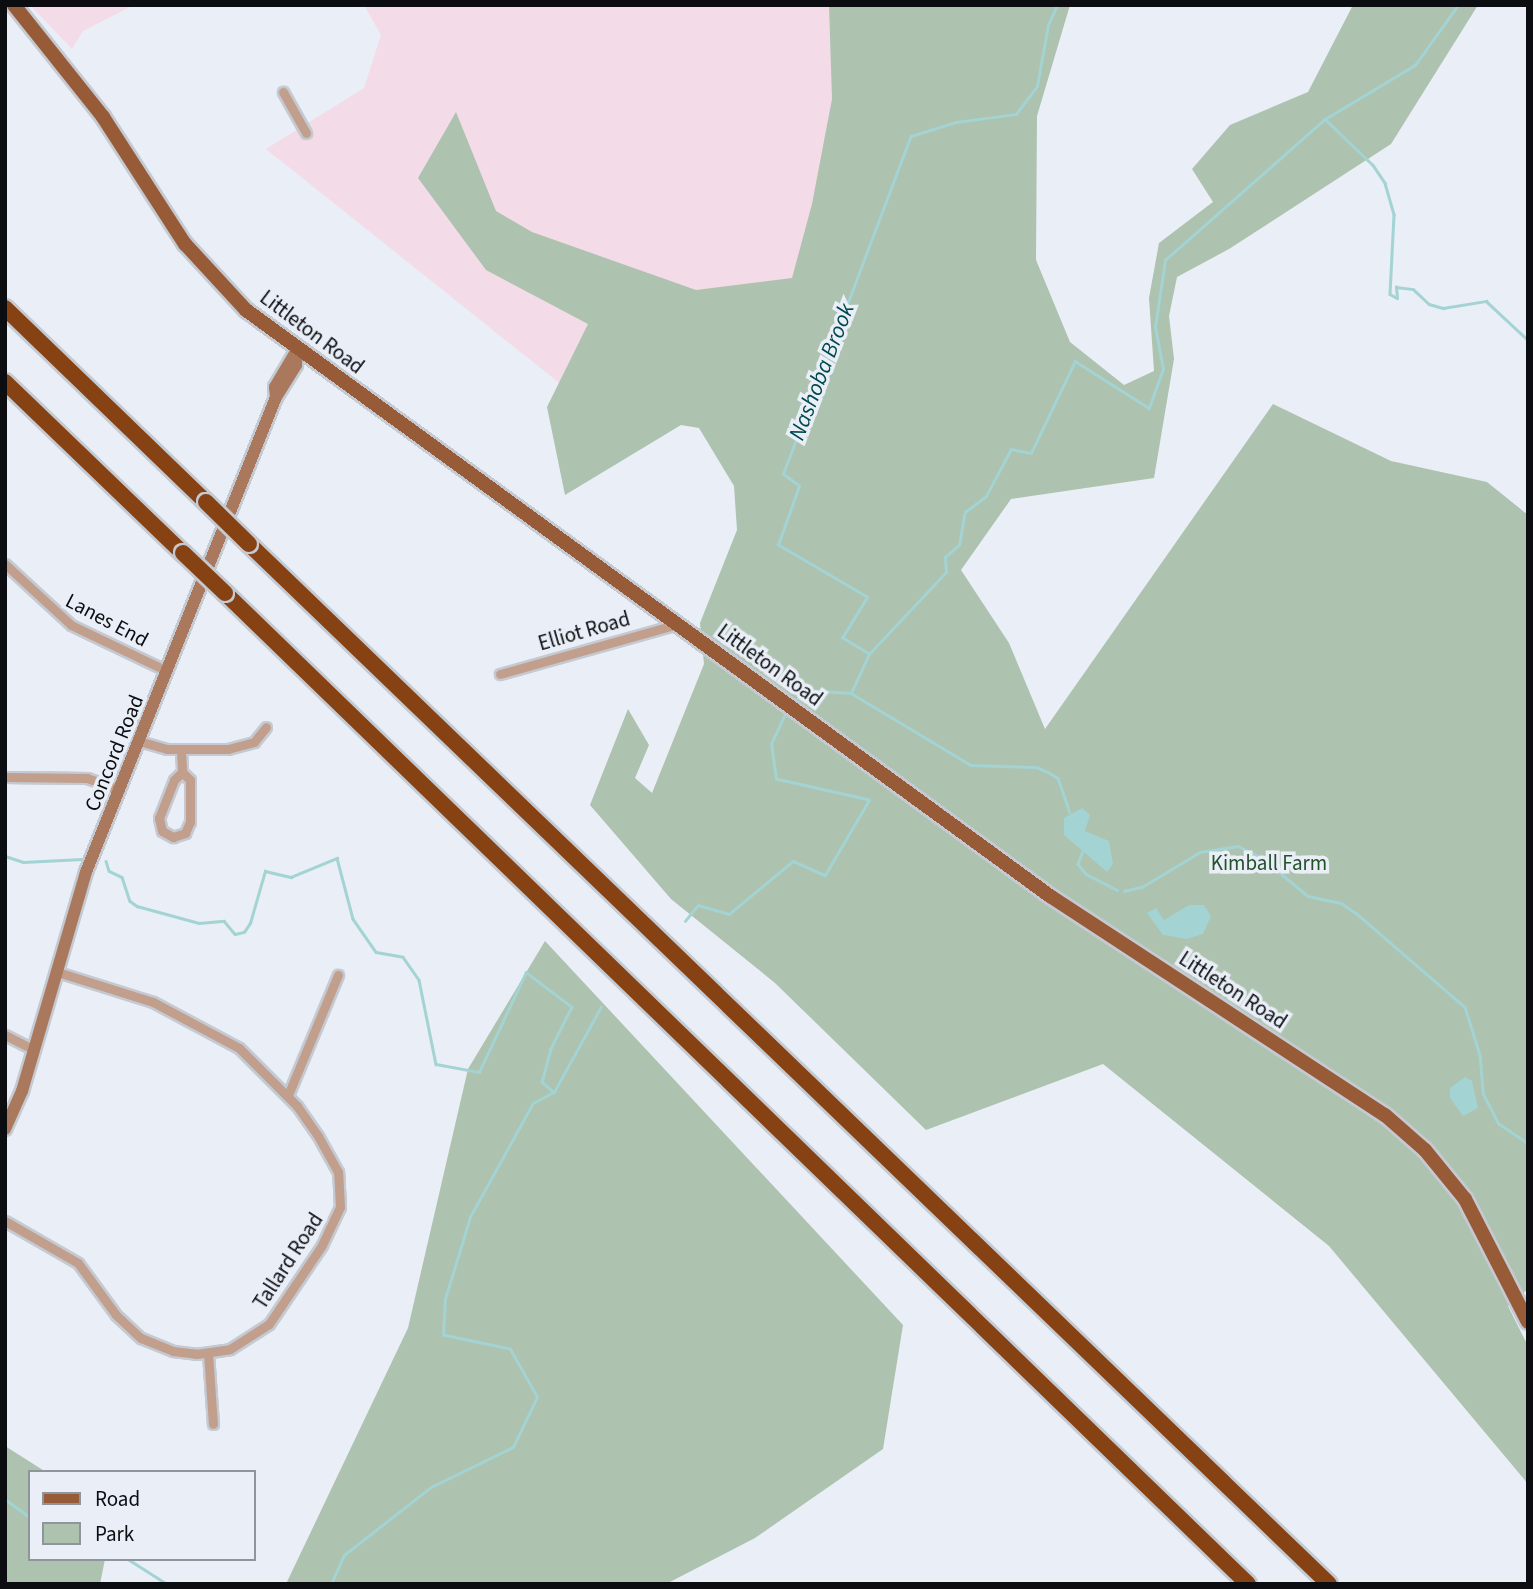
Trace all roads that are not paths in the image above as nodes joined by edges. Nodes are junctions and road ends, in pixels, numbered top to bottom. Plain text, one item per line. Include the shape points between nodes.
1 (14, 5) edge
2 (283, 92) dead end
3 (306, 133) dead end
4 (5, 308) edge
5 (297, 349) junction
6 (5, 382) edge
7 (5, 564) edge
8 (678, 624) junction
9 (167, 671) junction
10 (500, 674) dead end
11 (266, 727) dead end
12 (139, 741) junction
13 (181, 750) junction
14 (183, 772) junction
15 (5, 777) edge
16 (120, 790) junction
17 (57, 972) junction
18 (338, 975) dead end
19 (5, 1035) edge
20 (34, 1050) junction
21 (288, 1095) junction
22 (5, 1129) edge
23 (5, 1221) edge
24 (1528, 1322) edge
25 (208, 1353) junction
26 (214, 1424) dead end
27 (1248, 1584) edge
28 (1329, 1584) edge

1 - 5 main road, Littleton Road via 103,117 194,256 233,298
2 - 3 street
4 - 28 highway, bridge
5 - 8 main road, Littleton Road
5 - 9 main road, Concord Road via 275,387 276,397
6 - 27 highway, bridge
7 - 9 street, Lanes End via 71,625
8 - 10 street, Elliot Road
8 - 24 main road, Littleton Road via 1050,896 1385,1115 1425,1150 1465,1199
9 - 12 main road, Concord Road
11 - 13 street via 258,740 244,746
12 - 13 street
12 - 16 main road, Concord Road
13 - 14 street
14 - 14 street via 190,780 190,821 185,833 173,837 162,831 159,818 174,780
15 - 16 street via 87,778
16 - 17 main road, Concord Road via 86,872
17 - 20 main road, Concord Road
17 - 21 street, Tallard Road via 136,995 209,1029 239,1048
18 - 21 street
19 - 20 street
20 - 22 main road, Concord Road
21 - 25 street, Tallard Road via 338,1172 342,1190 338,1216 268,1324 240,1344
23 - 25 street, Tallard Road via 78,1264 116,1314 142,1338 173,1351
25 - 26 street

